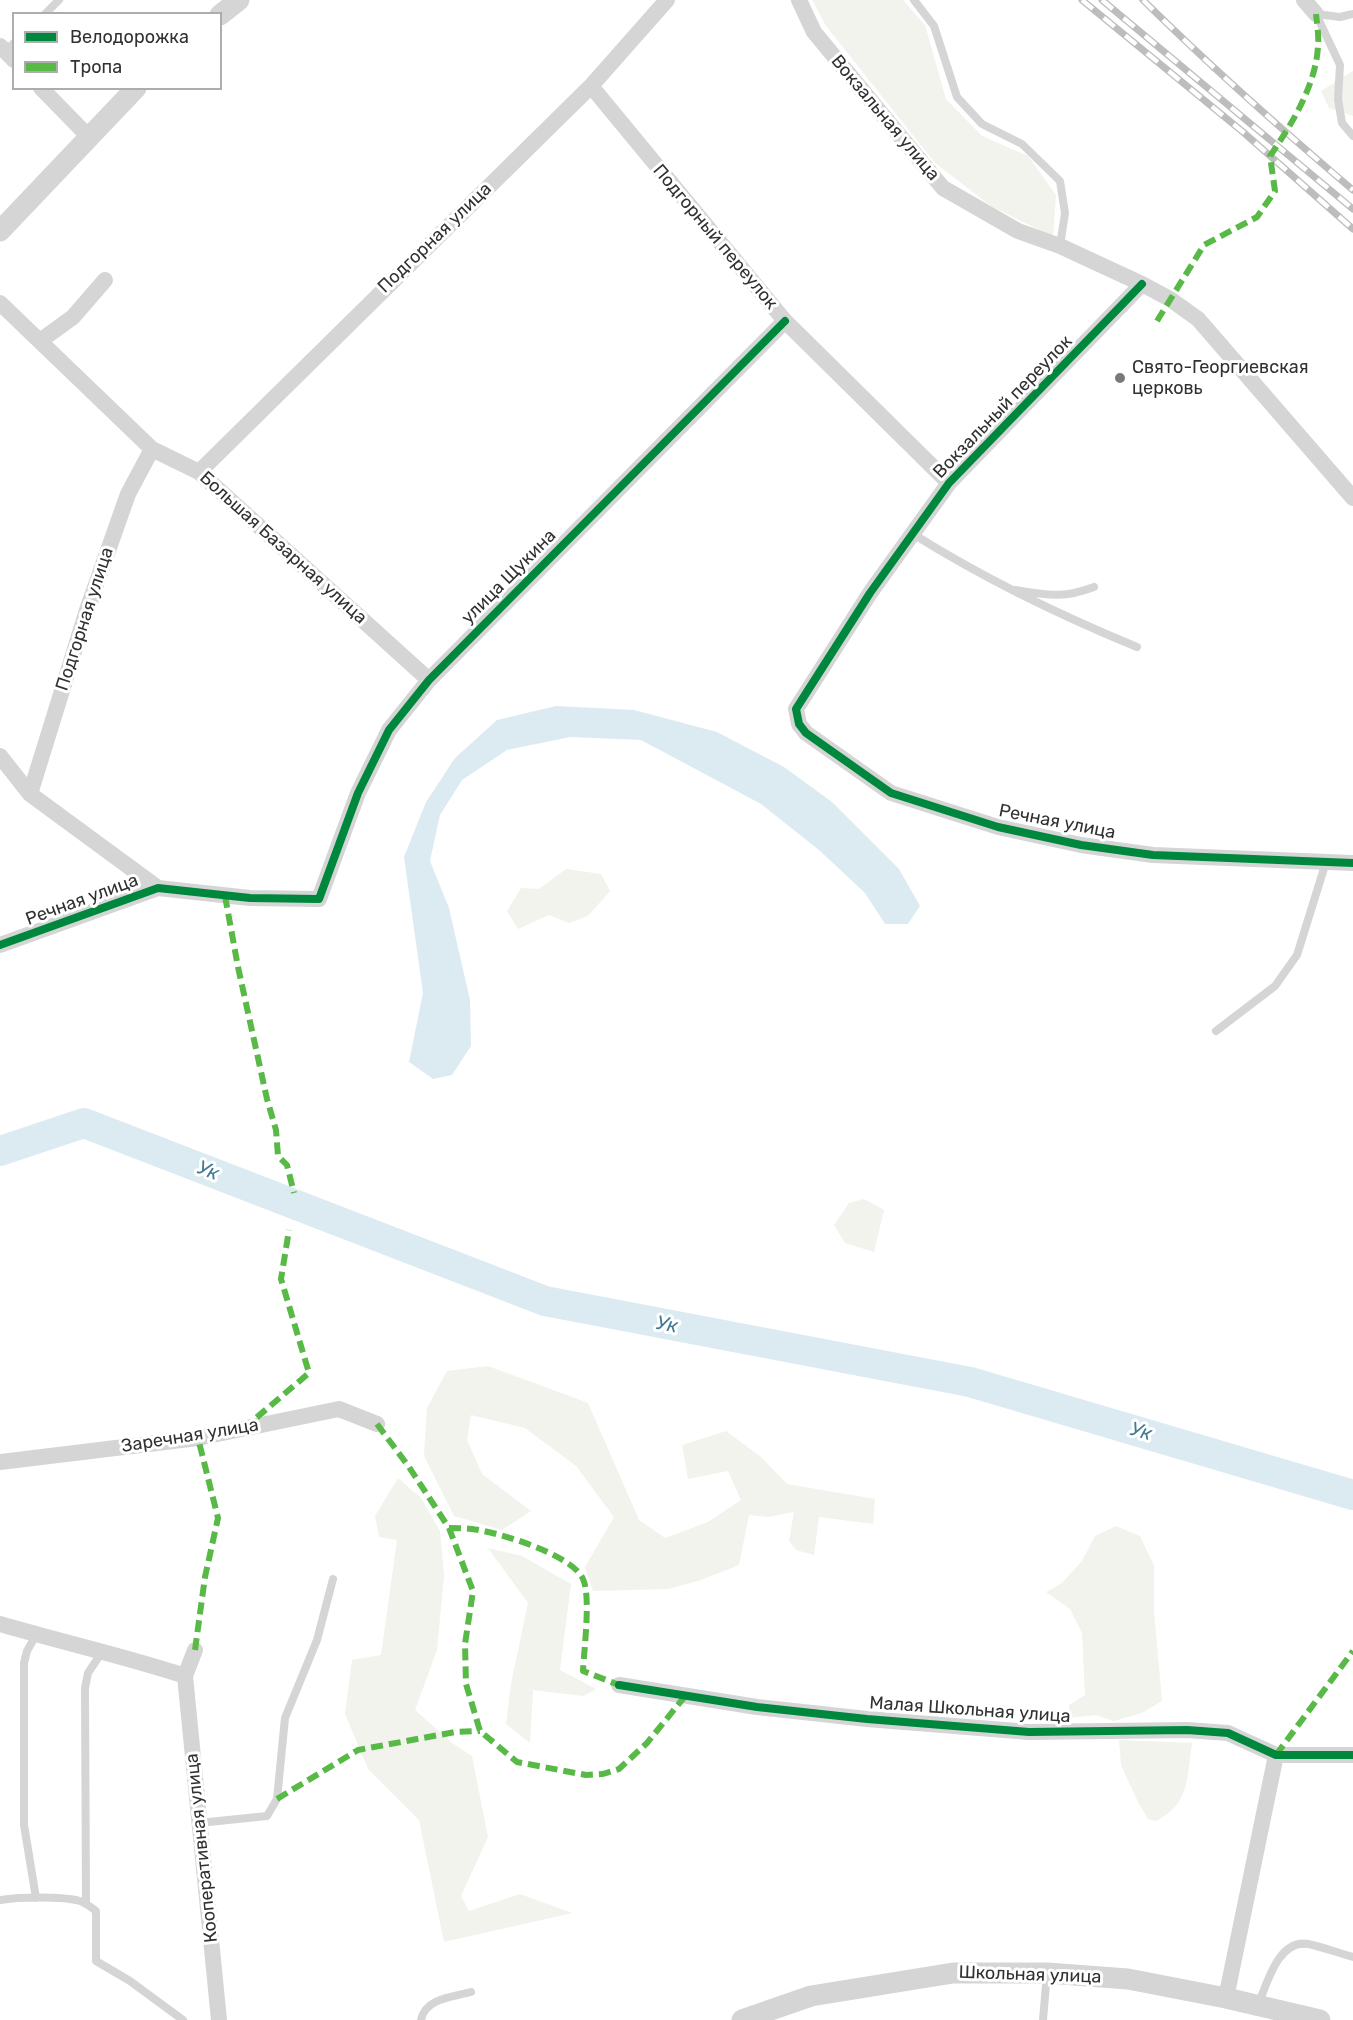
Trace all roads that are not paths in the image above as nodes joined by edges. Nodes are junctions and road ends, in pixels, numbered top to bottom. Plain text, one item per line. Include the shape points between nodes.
1 (59, 0) edge
2 (239, 0) edge
3 (667, 0) edge
4 (799, 0) edge
5 (914, 0) edge
6 (1305, 0) edge
7 (47, 12) edge
8 (222, 13) edge
9 (1316, 14) junction
10 (1353, 14) edge
11 (591, 86) junction
12 (43, 90) edge
13 (134, 90) edge
14 (1353, 136) edge
15 (89, 137) junction
16 (0, 231) edge
17 (1060, 246) junction
18 (105, 280) dead end
19 (1142, 284) junction
20 (0, 303) edge
21 (785, 321) junction
22 (40, 341) junction
23 (152, 449) junction
24 (199, 472) junction
25 (949, 483) junction
26 (1353, 498) edge
27 (913, 534) junction
28 (1094, 587) dead end
29 (1006, 588) junction
30 (1137, 647) dead end
31 (429, 680) junction
32 (796, 709) joint
33 (0, 756) edge
34 (30, 794) junction
35 (1326, 862) junction
36 (1353, 863) edge
37 (158, 888) junction
38 (319, 898) joint
39 (0, 945) edge
40 (1216, 1031) dead end
41 (376, 1424) dead end
42 (0, 1462) edge
43 (333, 1579) dead end
44 (0, 1624) edge
45 (36, 1635) junction
46 (195, 1650) dead end
47 (102, 1652) junction
48 (185, 1676) junction
49 (619, 1684) dead end
50 (1275, 1755) junction
51 (1353, 1755) edge
52 (199, 1823) junction
53 (36, 1898) junction
54 (0, 1900) edge
55 (86, 1904) junction
56 (1353, 1957) edge
57 (1047, 1973) junction
58 (471, 1992) dead end
59 (1226, 1998) junction
60 (1258, 2005) junction
61 (183, 2020) edge
62 (219, 2020) edge
63 (421, 2020) edge
64 (742, 2020) edge
65 (1043, 2020) edge
66 (1320, 2020) edge

1 - 7 lane
2 - 8 street
3 - 11 street, Подгорная улица
4 - 17 street, Вокзальная улица via 814,32 943,188 1018,231
5 - 17 lane via 934,26 957,97 982,124 1023,144 1060,181 1065,213
6 - 9 street
9 - 10 lane
9 - 14 lane via 1340,66 1338,99 1342,123
11 - 21 street, Подгорный переулок
11 - 24 street, Подгорная улица
12 - 15 street
13 - 15 street
15 - 16 street
17 - 19 street, Вокзальная улица
18 - 22 street via 73,317
19 - 25 street, Вокзальный переулок
19 - 26 street, Вокзальная улица via 1198,319
20 - 22 street, Большая Базарная улица
21 - 25 street, Подгорный переулок
21 - 31 street, улица Щукина
22 - 23 street, Большая Базарная улица
23 - 24 street, Большая Базарная улица
23 - 34 street, Подгорная улица via 128,494
24 - 31 street, Большая Базарная улица
25 - 27 street, Вокзальный переулок
27 - 29 lane
27 - 32 street, Вокзальный переулок
28 - 29 lane via 1057,596
29 - 30 lane
31 - 38 street, улица Щукина via 390,730 363,782
32 - 35 street, Речная улица via 806,733 891,793 998,827 1153,855
33 - 34 street
34 - 37 street
35 - 36 street, Речная улица
35 - 40 lane via 1297,955 1275,986
37 - 38 street, Речная улица via 250,898
37 - 39 street, Речная улица
41 - 42 street, Заречная улица via 339,1409 198,1438
43 - 52 lane via 317,1640 285,1718 277,1799 267,1816
44 - 45 street
45 - 47 street
45 - 53 lane via 24,1663 24,1825
46 - 48 street, Кооперативная улица
47 - 48 street
47 - 55 lane via 88,1673 86,1688
48 - 52 street, Кооперативная улица
49 - 50 street, Малая Школьная улица via 867,1719 1018,1731 1228,1733
50 - 51 street, Малая Школьная улица
50 - 59 street
52 - 62 street, Кооперативная улица
53 - 54 lane
53 - 55 lane
55 - 61 lane via 96,1911 96,1961
56 - 60 lane via 1296,1945 1280,1957
57 - 59 street, Школьная улица via 1128,1979
57 - 64 street, Школьная улица via 953,1973 811,1996
57 - 65 lane
58 - 63 lane via 432,2003
59 - 60 street, Школьная улица
60 - 66 street, Школьная улица

